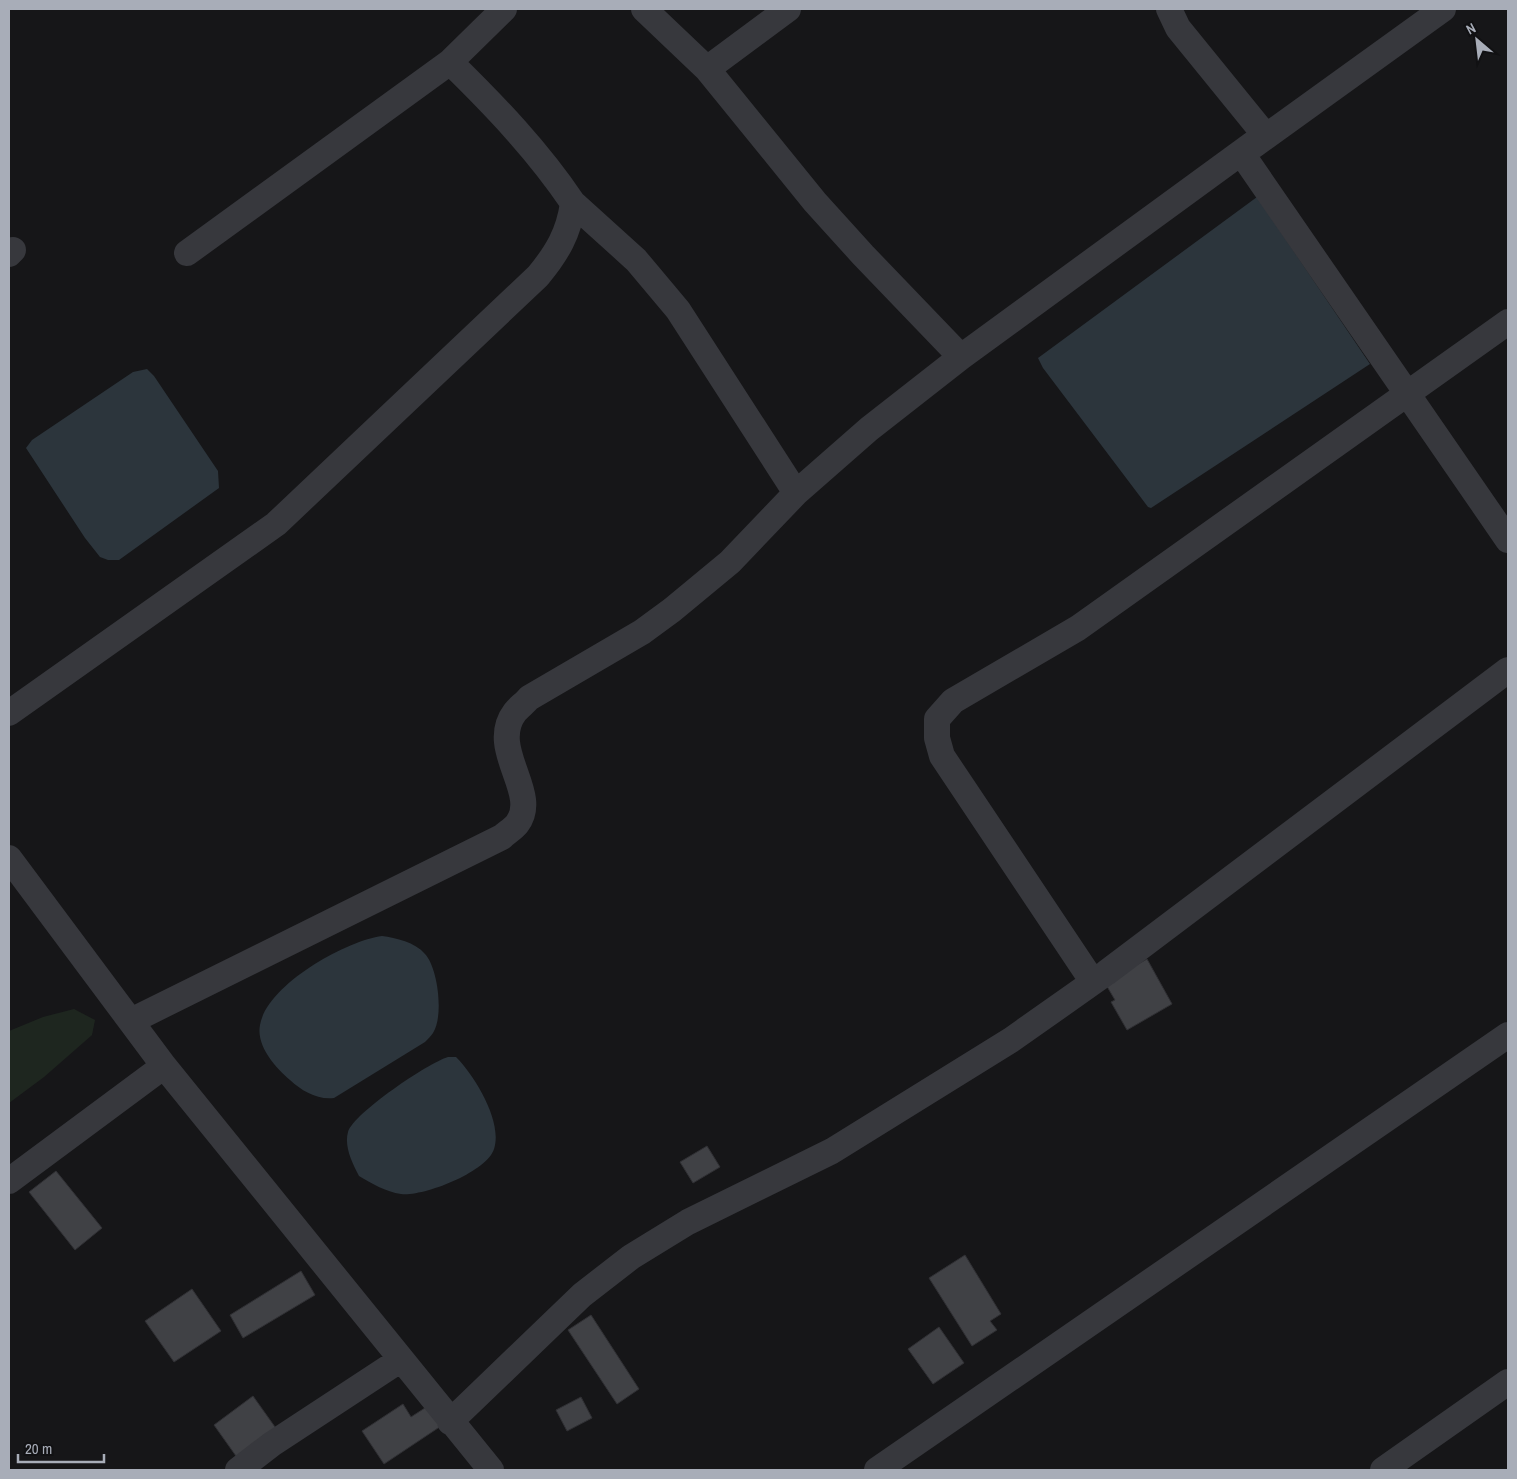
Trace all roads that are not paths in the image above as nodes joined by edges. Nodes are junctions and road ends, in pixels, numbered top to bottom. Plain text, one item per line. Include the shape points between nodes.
1 (504, 9) edge
2 (644, 9) edge
3 (788, 9) edge
4 (1169, 9) edge
5 (1443, 9) edge
6 (450, 62) junction
7 (707, 69) junction
8 (1265, 135) junction
9 (1242, 154) junction
10 (573, 203) junction
11 (187, 253) dead end
12 (1508, 322) edge
13 (961, 357) junction
14 (1407, 393) junction
15 (796, 493) junction
16 (1508, 540) edge
17 (1508, 670) edge
18 (9, 713) edge
19 (9, 858) edge
20 (1094, 982) junction
21 (131, 1022) junction
22 (1508, 1035) edge
23 (164, 1066) junction
24 (9, 1181) edge
25 (400, 1360) junction
26 (1508, 1382) edge
27 (450, 1422) junction
28 (238, 1470) edge
29 (491, 1470) edge
30 (877, 1470) edge
31 (1383, 1470) edge

1 - 6 street
2 - 7 street
3 - 7 street
4 - 8 street via 1178,28
5 - 9 street
6 - 10 street via 505,116 554,174
6 - 11 street
7 - 13 street via 815,202
8 - 9 street
8 - 13 street
9 - 14 street
10 - 15 street via 636,260 678,310
10 - 18 street via 564,239 538,276 276,524
12 - 14 street
13 - 15 street via 869,429
14 - 16 street
14 - 20 street via 1078,628 953,701 937,718 937,738 942,756
15 - 21 street via 730,562 672,610 642,632 529,698 514,713 507,730 507,751 521,790 522,810 517,824 502,836
17 - 20 street
19 - 21 street
20 - 27 street via 1011,1040 832,1151 688,1222 631,1257 582,1295
21 - 23 street
22 - 30 street
23 - 24 street
23 - 25 street
25 - 27 street
25 - 28 street
26 - 31 street
27 - 29 street

